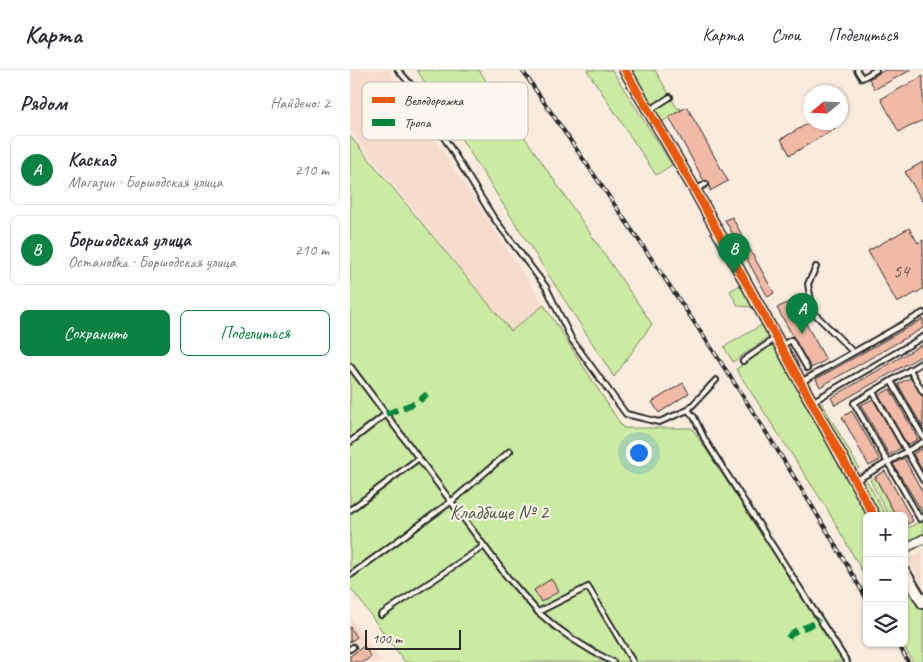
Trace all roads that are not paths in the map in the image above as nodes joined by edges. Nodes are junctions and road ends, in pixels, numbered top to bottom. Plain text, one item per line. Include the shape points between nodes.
1 (398, 70) edge
2 (625, 70) edge
3 (858, 70) edge
4 (876, 70) edge
5 (409, 82) edge
6 (670, 97) dead end
7 (650, 110) junction
8 (446, 140) edge
9 (706, 184) dead end
10 (695, 190) junction
11 (816, 267) dead end
12 (923, 313) edge
13 (923, 336) edge
14 (779, 342) junction
15 (853, 352) junction
16 (743, 361) dead end
17 (923, 362) edge
18 (350, 366) edge
19 (807, 368) dead end
20 (910, 370) junction
21 (716, 380) dead end
22 (891, 381) junction
23 (801, 382) junction
24 (873, 392) junction
25 (923, 392) edge
26 (812, 402) junction
27 (688, 410) junction
28 (386, 414) junction
29 (923, 437) edge
30 (350, 442) edge
31 (923, 442) edge
32 (510, 451) dead end
33 (906, 451) junction
34 (420, 458) junction
35 (887, 462) junction
36 (923, 480) edge
37 (855, 481) junction
38 (452, 501) junction
39 (350, 510) edge
40 (872, 512) edge
41 (923, 517) edge
42 (923, 539) edge
43 (484, 546) junction
44 (908, 547) edge
45 (352, 574) dead end
46 (908, 578) edge
47 (923, 603) edge
48 (538, 612) junction
49 (381, 616) dead end
50 (613, 662) edge
51 (633, 662) edge
52 (847, 662) edge

1 - 5 lane
2 - 7 street
3 - 4 lane via 862,78
6 - 7 lane
7 - 10 street
8 - 27 lane via 493,217 546,287 572,340 626,414 659,422
9 - 10 lane
10 - 14 street
11 - 15 lane via 808,284 813,312
12 - 15 lane
13 - 26 lane
14 - 16 lane
14 - 19 lane via 791,340
14 - 23 street
15 - 23 lane
17 - 20 lane
18 - 28 lane
20 - 22 lane
20 - 25 lane
21 - 27 lane
22 - 24 lane
22 - 29 lane
23 - 26 street
24 - 33 lane
24 - 35 lane via 854,403
26 - 37 street
27 - 52 lane
28 - 30 lane
28 - 34 lane
31 - 33 lane
32 - 38 lane
33 - 35 lane
33 - 36 lane
34 - 38 lane
34 - 39 lane
35 - 37 lane
35 - 41 lane via 920,519
37 - 40 street
38 - 43 lane
38 - 45 lane
42 - 44 street
43 - 48 lane
43 - 49 lane
46 - 47 street
48 - 50 lane via 586,649
48 - 51 lane via 588,587

